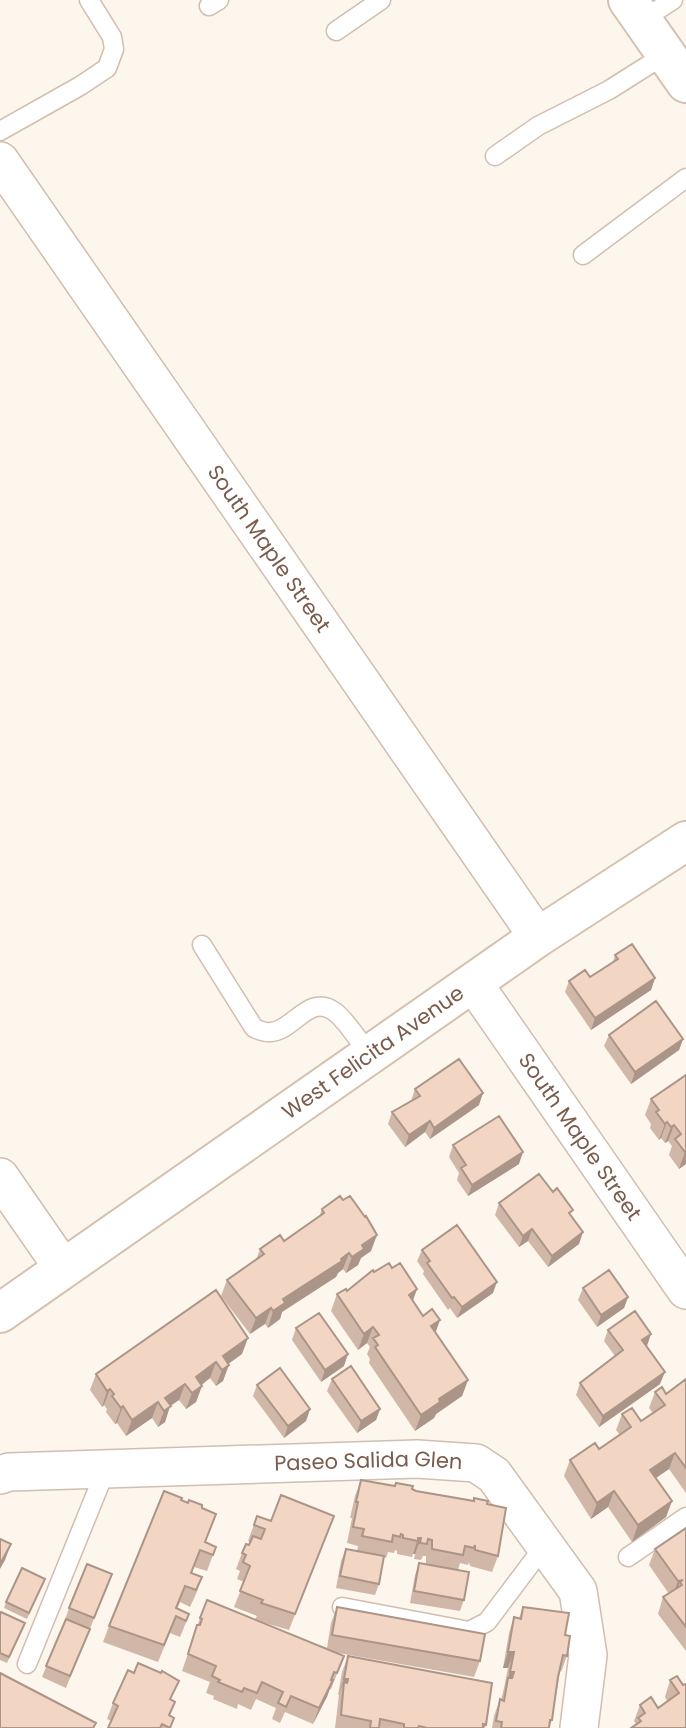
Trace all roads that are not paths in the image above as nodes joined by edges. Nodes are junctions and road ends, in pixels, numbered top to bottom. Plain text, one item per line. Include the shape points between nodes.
1 (89, 0) edge
2 (381, 0) edge
3 (647, 7) edge
4 (336, 31) dead end
5 (676, 68) edge
6 (0, 131) edge
7 (495, 156) dead end
8 (0, 161) edge
9 (686, 178) edge
10 (583, 255) dead end
11 (686, 841) edge
12 (538, 937) junction
13 (202, 945) dead end
14 (474, 984) junction
15 (370, 1055) junction
16 (0, 1177) edge
17 (64, 1268) junction
18 (686, 1290) edge
19 (0, 1313) edge
20 (106, 1469) junction
21 (0, 1475) edge
22 (686, 1517) edge
23 (545, 1545) junction
24 (628, 1558) dead end
25 (342, 1607) edge
26 (27, 1664) dead end
27 (579, 1728) edge

1 - 6 lane via 112,37 114,48 107,68
2 - 4 lane
3 - 5 main road
5 - 7 lane via 608,90 538,126
8 - 12 street, South Maple Street
9 - 10 lane
11 - 12 main road, West Felicita Avenue
12 - 14 main road, West Felicita Avenue
13 - 15 lane via 254,1028 269,1033 280,1030 301,1012 320,1006 334,1011
14 - 15 main road, West Felicita Avenue
14 - 18 street, South Maple Street
15 - 17 main road, West Felicita Avenue
16 - 17 street
17 - 19 main road, West Felicita Avenue
20 - 21 street, Paseo Salida Glen
20 - 23 street, Paseo Salida Glen via 417,1459 475,1463 494,1475
20 - 26 lane
22 - 24 lane
23 - 25 lane via 487,1622 469,1631
23 - 27 street, Paseo Salida Glen via 578,1591 589,1655

